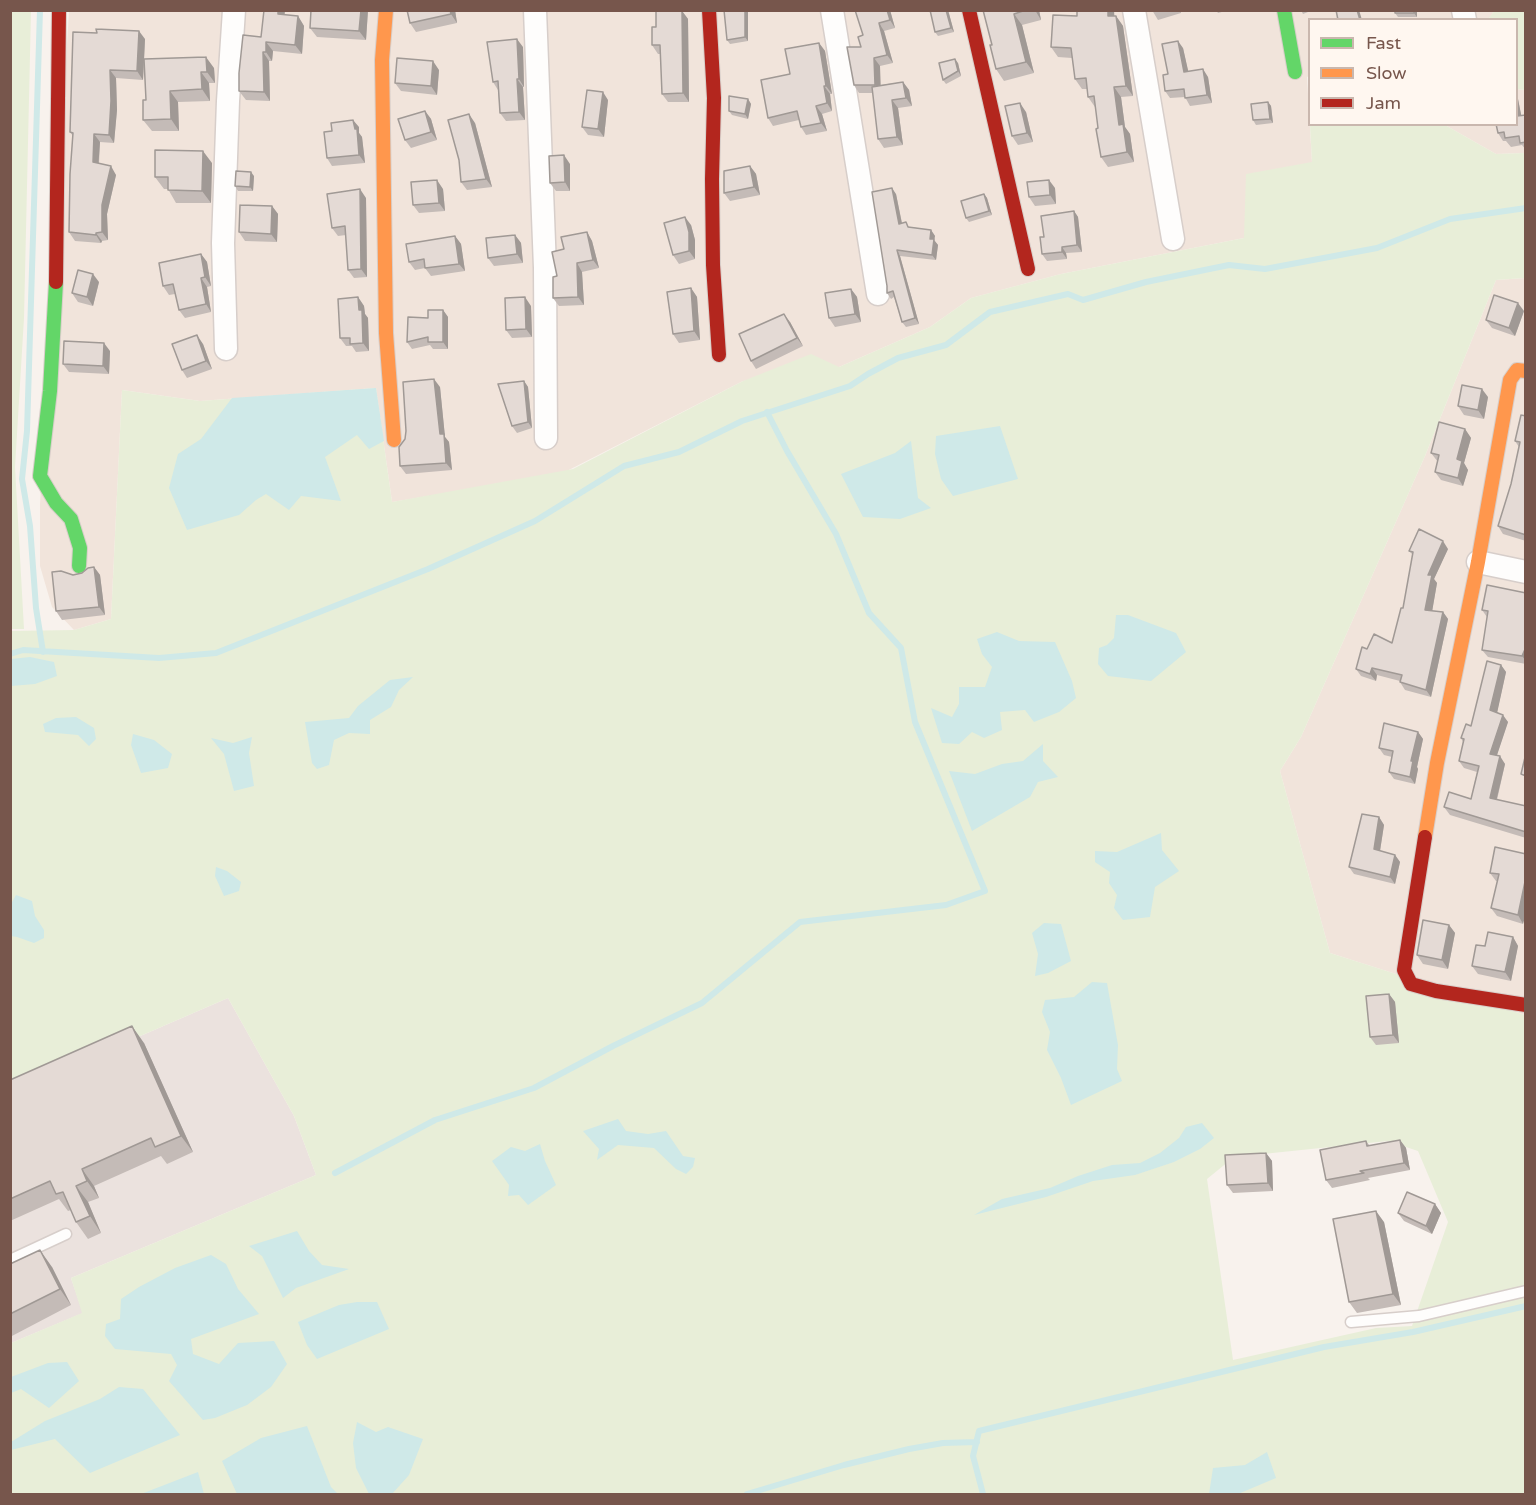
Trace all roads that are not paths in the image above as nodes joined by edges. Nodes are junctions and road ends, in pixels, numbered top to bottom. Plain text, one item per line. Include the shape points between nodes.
1 (58, 10) edge
2 (234, 10) edge
3 (386, 10) edge
4 (535, 10) edge
5 (709, 10) edge
6 (832, 10) edge
7 (969, 10) edge
8 (1134, 10) edge
9 (1284, 10) edge
10 (1295, 72) dead end
11 (1173, 239) dead end
12 (1028, 269) dead end
13 (878, 294) dead end
14 (226, 349) dead end
15 (719, 355) dead end
16 (1526, 371) edge
17 (546, 438) dead end
18 (394, 440) dead end
19 (1478, 562) junction
20 (79, 567) dead end
21 (1526, 572) edge
22 (1526, 1005) edge
23 (66, 1233) dead end
24 (10, 1260) edge
25 (1526, 1291) edge
26 (1351, 1322) dead end

1 - 20 street via 57,259 50,391 40,476 71,519 80,548
2 - 14 street via 224,243
3 - 18 street via 382,60 386,333
4 - 17 street via 545,268
5 - 15 street via 714,98 713,265
6 - 13 street
7 - 12 street
8 - 11 street
9 - 10 street
16 - 19 street via 1517,370 1510,380
19 - 21 street
19 - 22 street via 1437,763 1404,970 1411,984
23 - 24 lane
25 - 26 lane via 1419,1316

